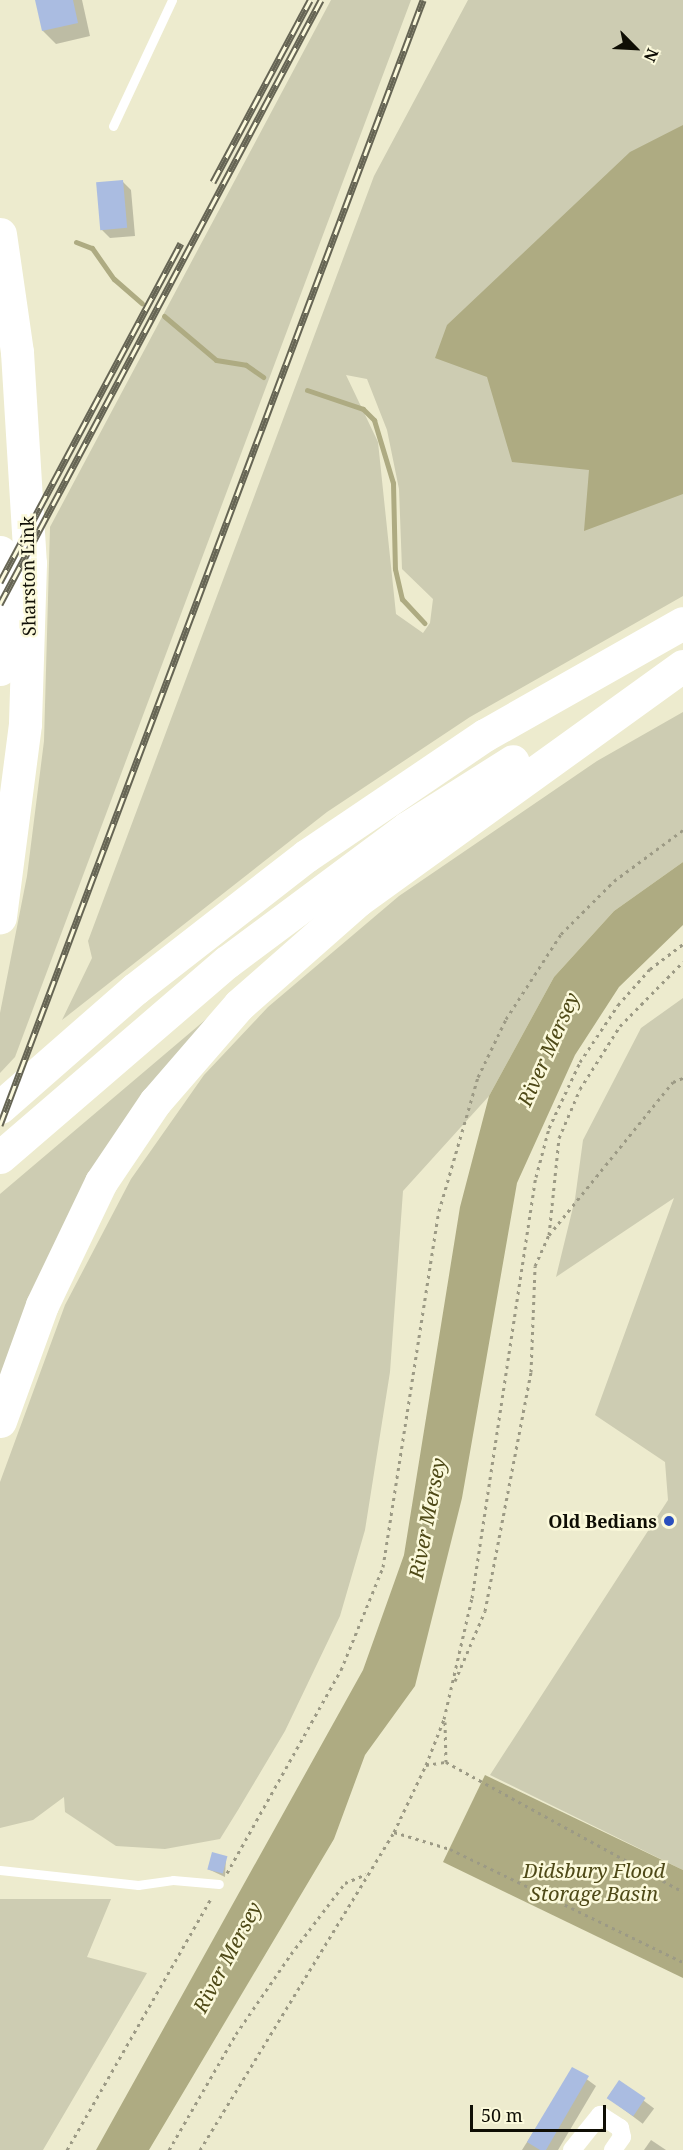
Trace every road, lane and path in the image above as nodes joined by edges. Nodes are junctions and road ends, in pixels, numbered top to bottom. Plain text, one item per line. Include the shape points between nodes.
1 (172, 0) edge
2 (113, 126) dead end
3 (0, 234) edge
4 (0, 552) edge
5 (683, 623) edge
6 (1, 658) edge
7 (683, 665) edge
8 (683, 830) edge
9 (0, 917) edge
10 (683, 944) edge
11 (683, 962) edge
12 (683, 1078) edge
13 (0, 1107) edge
14 (0, 1157) edge
15 (549, 1236) junction
16 (0, 1421) edge
17 (451, 1691) junction
18 (444, 1719) junction
19 (446, 1762) junction
20 (426, 1765) junction
21 (394, 1832) junction
22 (0, 1870) edge
23 (368, 1873) junction
24 (219, 1884) junction
25 (683, 1892) edge
26 (683, 1962) edge
27 (67, 2150) edge
28 (169, 2150) edge
29 (200, 2150) edge
30 (572, 2150) edge
31 (613, 2150) edge

1 - 2 lane
3 - 9 highway, Sharston Link via 17,352 30,592 23,745
4 - 6 highway, Sharston Link
5 - 13 highway via 485,735 306,856 135,989
7 - 14 highway via 407,828 130,1041
7 - 16 highway via 358,900 239,1005 155,1102 101,1182 42,1305
8 - 24 path via 614,881 561,934 506,1019 478,1077 439,1211 382,1567 341,1670 296,1759
10 - 17 path via 650,969 618,1005 580,1062 549,1128 536,1177 472,1598
11 - 15 path via 620,1026 580,1089 559,1138
12 - 15 path via 673,1082
15 - 17 path via 535,1266 531,1372 484,1611
17 - 18 path
18 - 19 path
18 - 20 path
19 - 20 path
19 - 25 path
20 - 21 path
21 - 23 path
21 - 26 path via 460,1853
22 - 24 lane via 126,1884
23 - 28 path via 345,1883 291,1954 236,2034
23 - 29 path
24 - 27 path
30 - 31 street via 600,2115 620,2128 622,2137

